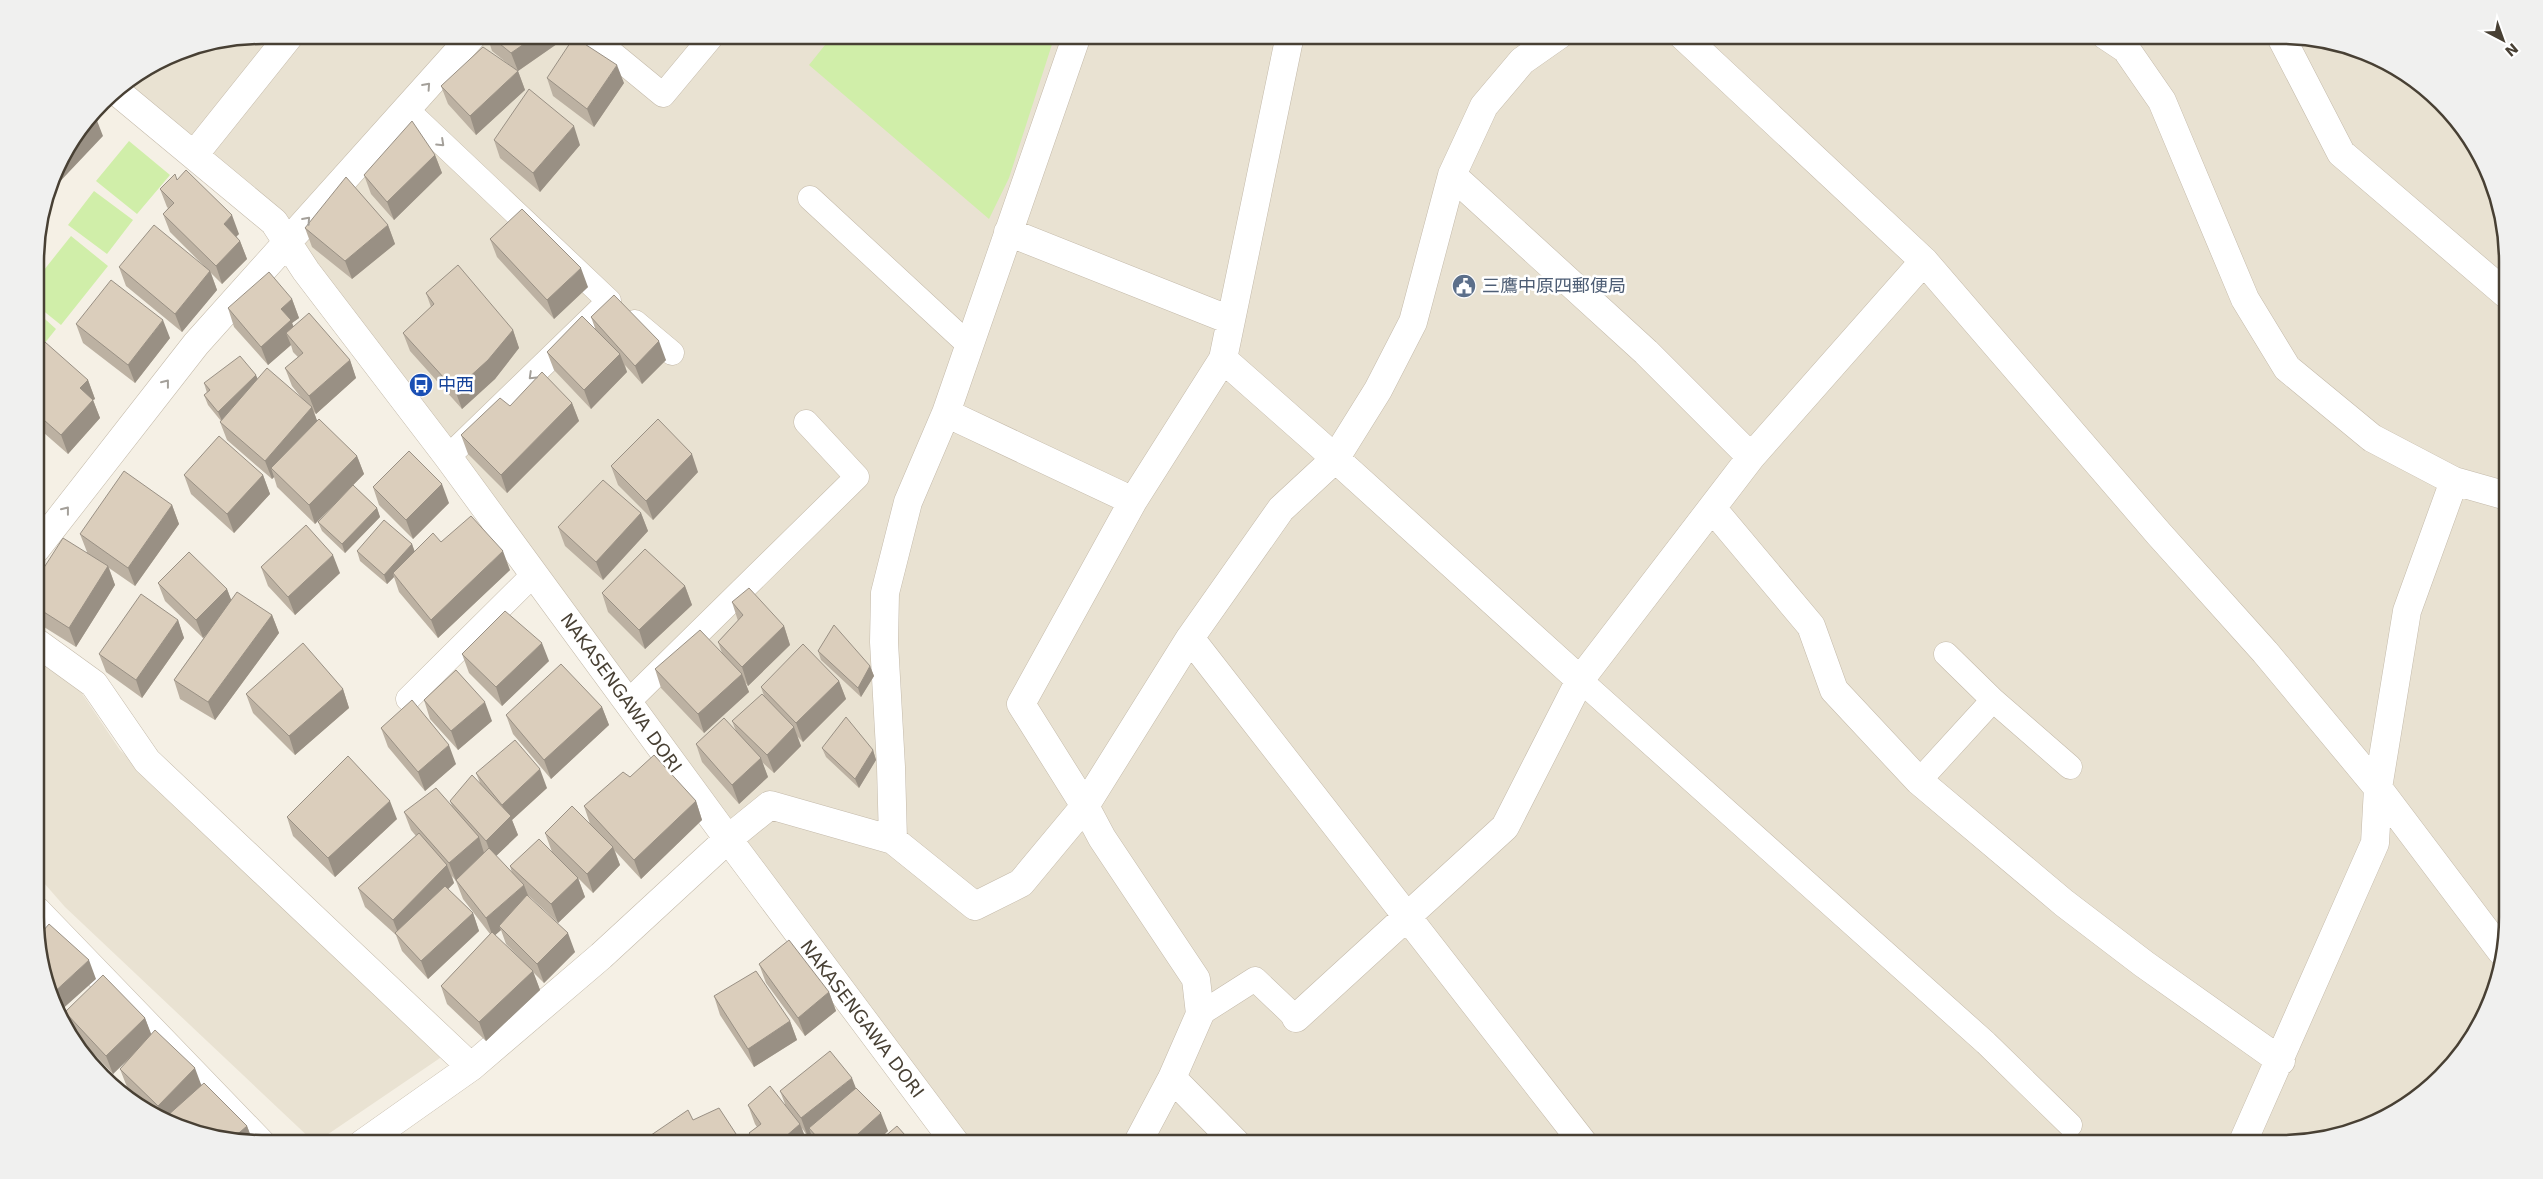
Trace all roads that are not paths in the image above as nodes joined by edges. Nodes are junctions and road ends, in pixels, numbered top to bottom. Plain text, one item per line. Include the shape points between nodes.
1 (283, 44) edge
2 (465, 44) edge
3 (601, 44) edge
4 (706, 44) edge
5 (1074, 44) edge
6 (1288, 44) edge
7 (1547, 44) edge
8 (1692, 44) edge
9 (2119, 44) edge
10 (2285, 44) edge
11 (121, 95) edge
12 (406, 110) junction
13 (194, 155) junction
14 (1452, 175) junction
15 (810, 198) dead end
16 (1008, 232) junction
17 (287, 242) junction
18 (1924, 261) junction
19 (2499, 288) edge
20 (609, 300) junction
21 (1230, 320) junction
22 (969, 345) junction
23 (672, 353) dead end
24 (1223, 359) junction
25 (946, 413) junction
26 (806, 422) dead end
27 (1751, 457) junction
28 (448, 458) junction
29 (1335, 459) junction
30 (2454, 481) junction
31 (2499, 494) edge
32 (1133, 501) junction
33 (1712, 508) junction
34 (44, 539) edge
35 (533, 575) junction
36 (1190, 638) junction
37 (44, 648) edge
38 (1946, 654) dead end
39 (1580, 680) junction
40 (408, 699) dead end
41 (1992, 700) junction
42 (628, 702) junction
43 (2070, 767) dead end
44 (1918, 782) junction
45 (2378, 788) junction
46 (1085, 806) junction
47 (728, 839) junction
48 (893, 840) junction
49 (1406, 916) junction
50 (44, 918) edge
51 (2497, 946) edge
52 (1200, 1014) junction
53 (1296, 1018) joint
54 (2281, 1061) junction
55 (471, 1067) junction
56 (1172, 1078) junction
57 (2070, 1125) dead end
58 (253, 1135) edge
59 (375, 1135) edge
60 (949, 1135) edge
61 (1142, 1135) edge
62 (1228, 1135) edge
63 (1577, 1135) edge
64 (2246, 1135) edge

1 - 13 street
12 -> 2 street
3 - 4 lane via 663,95
5 - 16 street
6 - 21 street
7 - 14 street via 1522,62 1484,106
8 - 18 street
9 - 30 street via 2126,49 2162,102 2246,299 2287,368 2372,438
10 - 19 street via 2341,153
11 - 13 street, NAKASENGAWA DORI
17 -> 12 street
12 -> 20 lane
13 - 17 street, NAKASENGAWA DORI via 274,222
14 - 27 street via 1646,352
14 - 29 street via 1414,322 1378,390
15 - 22 lane
16 - 21 street
16 - 22 street
17 - 28 street, NAKASENGAWA DORI
34 -> 17 street via 196,344
18 - 27 street
18 - 45 street via 2158,534 2265,652
20 - 23 lane
20 -> 28 lane
21 - 24 street
22 - 25 street
24 - 29 street
24 - 32 street
25 - 32 street
25 - 48 street via 908,502 885,593 884,642
26 - 42 lane via 857,477
27 - 33 street
28 - 35 street, NAKASENGAWA DORI
29 - 36 street via 1281,509
29 - 39 street
30 - 31 street
30 - 45 street via 2407,611
32 - 46 street via 1021,704
33 - 39 street
33 - 44 street via 1810,626 1834,690
35 - 40 lane
35 - 42 street, NAKASENGAWA DORI
36 - 46 street
36 - 49 street
37 - 55 street via 94,684 147,762
38 - 41 lane
39 - 49 street via 1505,827
39 - 57 lane via 1986,1043
41 - 43 lane
41 - 44 lane
42 - 47 street, NAKASENGAWA DORI
44 - 54 street via 2064,903
45 - 51 street
45 - 54 street via 2375,843
46 - 48 street via 1020,883 975,906
46 - 52 street via 1102,838 1196,979
47 - 48 street via 770,805
47 - 55 street via 601,956
47 - 60 street, NAKASENGAWA DORI
49 - 53 street
49 - 63 street
50 - 58 street
52 - 53 lane via 1255,979
52 - 56 street
54 - 64 street
55 - 59 street
56 - 61 street
56 - 62 street

